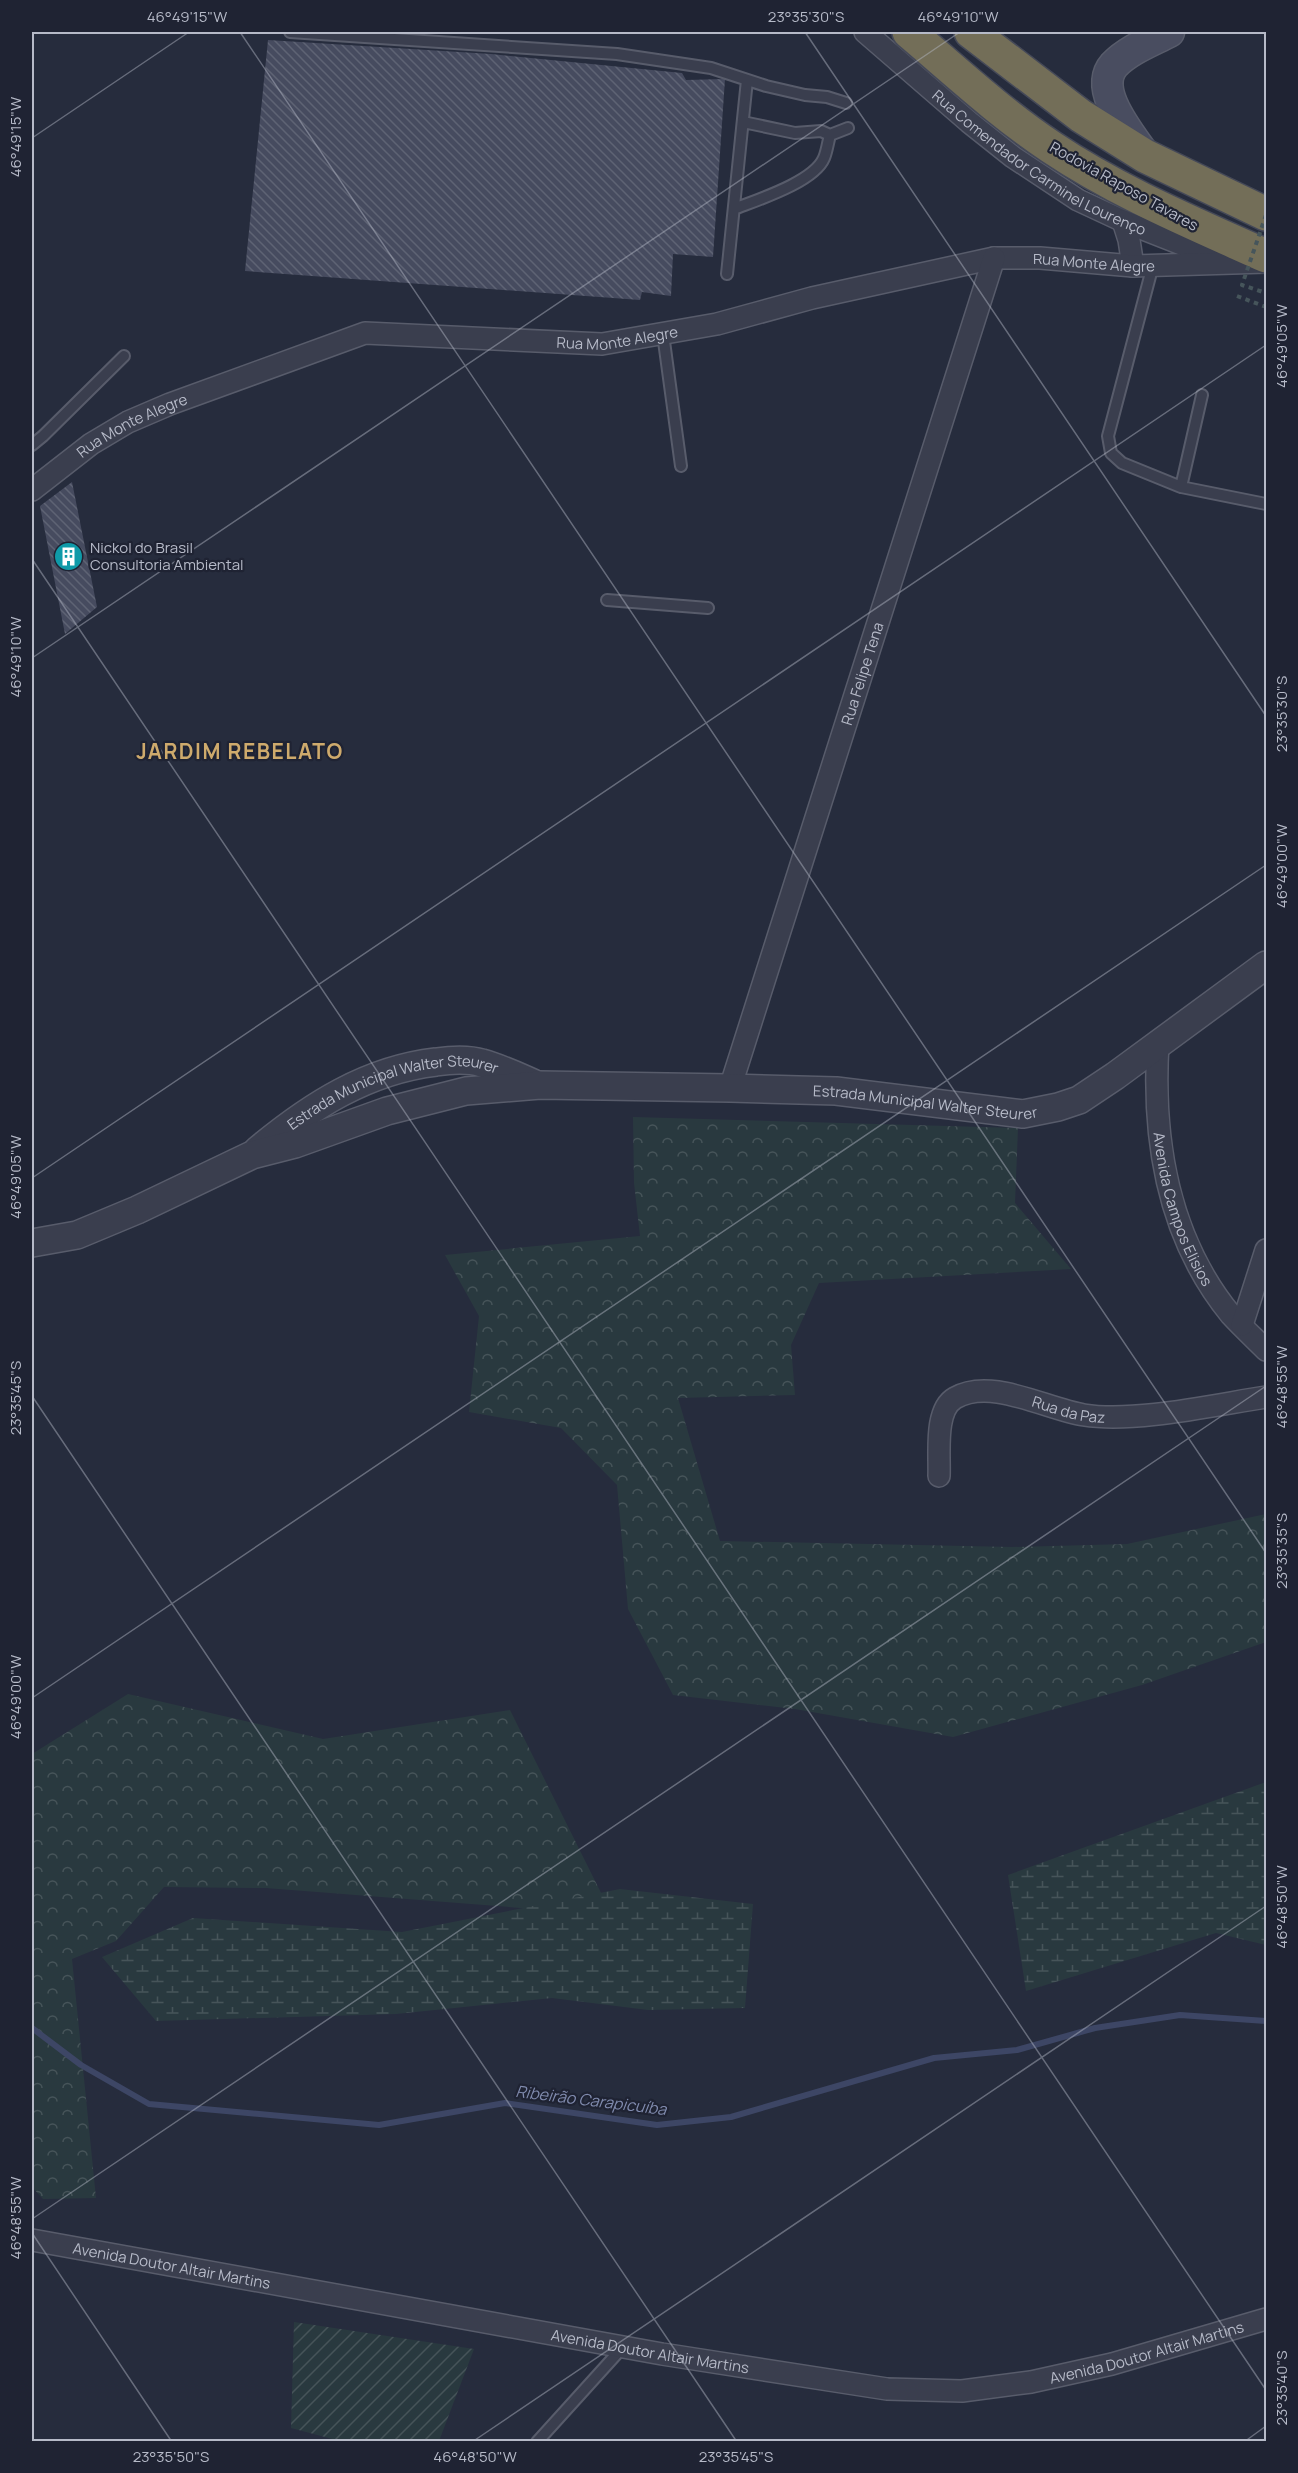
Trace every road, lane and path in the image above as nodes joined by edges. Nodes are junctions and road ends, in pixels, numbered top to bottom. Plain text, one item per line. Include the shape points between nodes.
1 (290, 32) edge
2 (866, 32) edge
3 (909, 32) edge
4 (971, 32) edge
5 (1170, 32) edge
6 (747, 80) junction
7 (846, 103) dead end
8 (742, 122) junction
9 (848, 128) dead end
10 (830, 135) junction
11 (1145, 156) junction
12 (734, 209) junction
13 (1266, 214) edge
14 (1123, 221) junction
15 (1266, 256) edge
16 (994, 258) junction
17 (1266, 262) edge
18 (1232, 264) junction
19 (1143, 266) junction
20 (727, 274) dead end
21 (1266, 293) edge
22 (1237, 296) dead end
23 (1266, 307) edge
24 (663, 334) junction
25 (124, 356) dead end
26 (1202, 395) dead end
27 (32, 445) edge
28 (681, 466) dead end
29 (1181, 487) junction
30 (32, 490) edge
31 (1266, 504) edge
32 (607, 600) dead end
33 (708, 608) dead end
34 (1266, 965) edge
35 (1158, 1043) junction
36 (540, 1086) junction
37 (730, 1088) junction
38 (252, 1155) junction
39 (32, 1243) edge
40 (1266, 1250) edge
41 (1242, 1325) junction
42 (1266, 1350) edge
43 (1266, 1397) edge
44 (939, 1476) dead end
45 (32, 2240) edge
46 (1266, 2319) edge
47 (623, 2347) junction
48 (537, 2442) edge

1 - 6 lane via 616,54 711,68
2 - 14 street, Rua Comendador Carminel Lourenço via 1013,157 1078,200
3 - 15 highway, Rodovia Raposo Tavares via 982,95 1051,147 1201,229
4 - 11 highway via 1081,116
5 - 11 main road via 1127,54 1113,67 1107,82 1111,105
6 - 7 lane
6 - 8 lane
8 - 10 lane via 795,133 821,131
8 - 12 lane
9 - 10 lane
10 - 12 lane via 825,156 813,170 784,188
11 - 13 highway
12 - 20 lane
13 - 21 path, bridge via 1242,285
14 - 18 street, Rua Comendador Carminel Lourenço
14 - 19 street
16 - 19 street, Rua Monte Alegre
16 - 24 street, Rua Monte Alegre
16 - 37 street, Rua Felipe Tena
17 - 18 street, Rua Monte Alegre
18 - 19 street, Rua Monte Alegre
19 - 29 lane via 1108,436 1111,453 1122,463
22 - 23 path
24 - 28 lane
24 - 30 street, Rua Monte Alegre via 602,344 365,333 128,422
25 - 27 lane
26 - 29 lane
29 - 31 lane
32 - 33 lane
34 - 35 street, Estrada Municipal Walter Steurer
35 - 37 street, Estrada Municipal Walter Steurer via 1079,1100 1023,1114 836,1091
35 - 41 street, Avenida Campos Elisios via 1155,1086 1159,1143 1174,1213 1194,1259 1231,1315
36 - 37 street, Estrada Municipal Walter Steurer
36 - 38 street, Estrada Municipal Walter Steurer via 466,1091 387,1111
36 - 38 street, Estrada Municipal Walter Steurer via 480,1062 446,1060 408,1065 335,1095
38 - 39 street, Estrada Municipal Walter Steurer via 77,1235
40 - 41 street
41 - 42 street, Avenida Campos Elisios
43 - 44 street, Rua da Paz via 1116,1418 1082,1415 1031,1399 975,1390 953,1399 942,1415
45 - 47 street, Avenida Doutor Altair Martins
46 - 47 street, Avenida Doutor Altair Martins via 1112,2364 1031,2382 962,2391 887,2390
47 - 48 lane

